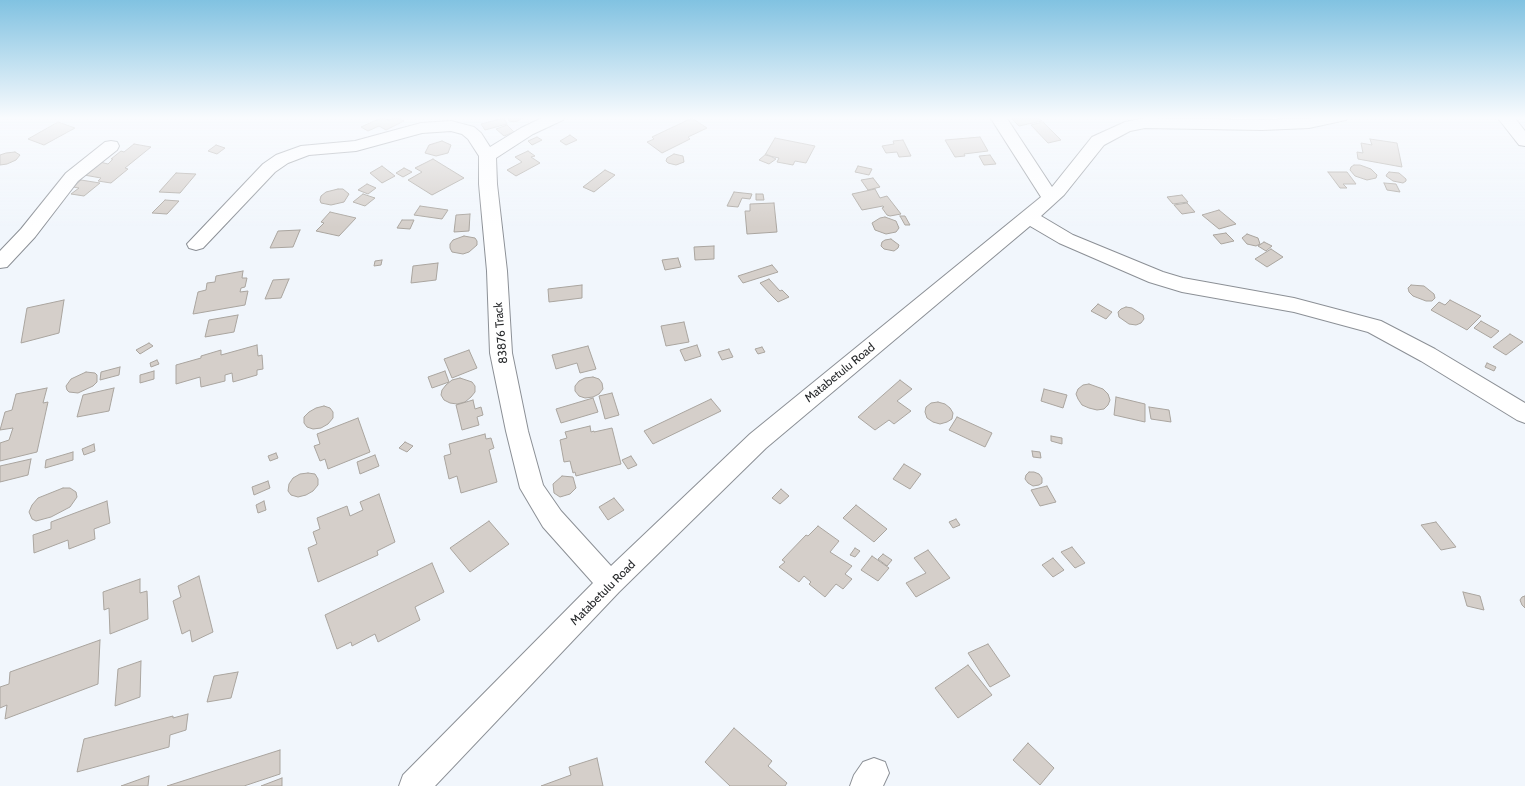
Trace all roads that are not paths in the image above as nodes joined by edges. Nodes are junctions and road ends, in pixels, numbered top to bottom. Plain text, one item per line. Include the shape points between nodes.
1 (101, 154) edge
2 (295, 154) edge
3 (491, 154) edge
4 (1022, 154) edge
5 (1088, 154) edge
6 (487, 156) joint
7 (1050, 198) junction
8 (1029, 217) junction
9 (196, 244) dead end
10 (0, 262) edge
11 (1525, 414) edge
12 (610, 584) junction
13 (414, 786) edge

1 - 10 street via 72,177 28,233
2 - 9 street via 269,168 218,224
3 - 6 street
4 - 7 street
5 - 7 street, Matabetulu Road
6 - 12 street, 83876 Track via 501,353 517,432 532,488 552,519
7 - 8 street, Matabetulu Road
8 - 11 street via 1066,239 1156,277 1182,285 1294,305 1374,326 1428,355
8 - 12 street, Matabetulu Road via 758,440
12 - 13 street, Matabetulu Road

